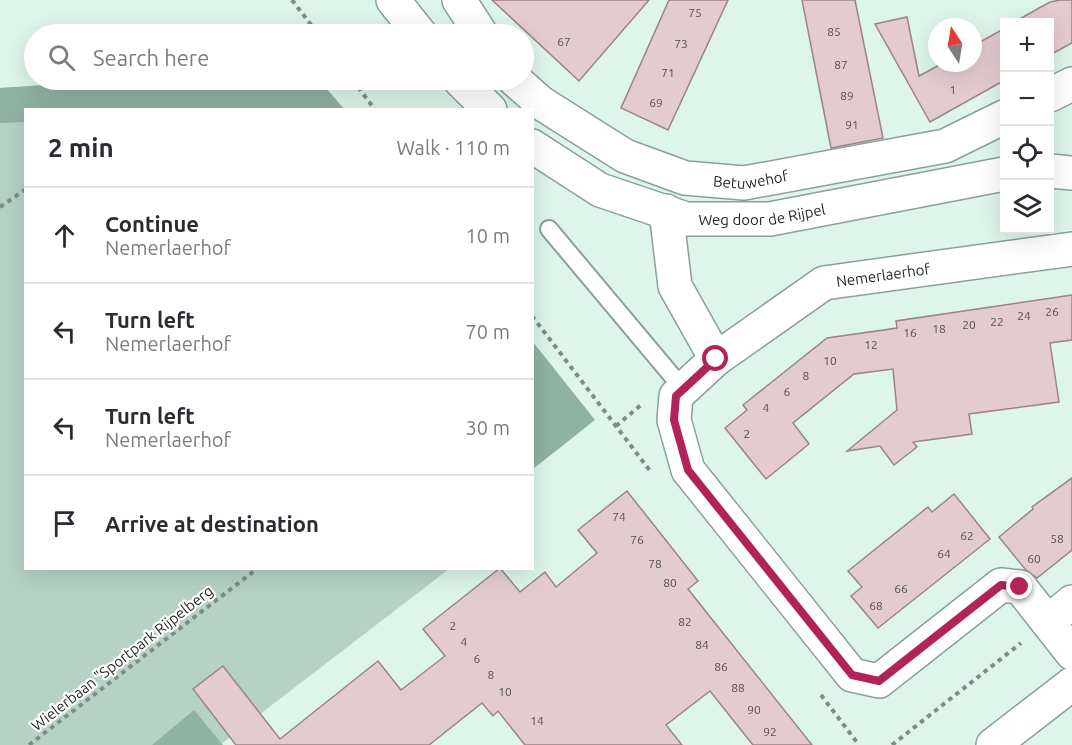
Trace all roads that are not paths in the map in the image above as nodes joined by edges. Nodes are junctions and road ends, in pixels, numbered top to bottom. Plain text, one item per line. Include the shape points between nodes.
1 (393, 0) edge
2 (459, 0) edge
3 (412, 24) edge
4 (475, 24) edge
5 (1072, 84) edge
6 (470, 90) edge
7 (526, 90) edge
8 (1054, 93) edge
9 (488, 108) edge
10 (1000, 119) edge
11 (534, 147) edge
12 (1054, 171) edge
13 (1072, 173) edge
14 (1000, 175) edge
15 (666, 211) junction
16 (549, 229) dead end
17 (1072, 249) edge
18 (716, 359) junction
19 (684, 390) junction
20 (1060, 612) edge
21 (1072, 652) edge
22 (1072, 684) edge
23 (993, 745) edge

1 - 3 street
2 - 4 street
5 - 8 street
6 - 9 street
7 - 10 street, Betuwehof via 625,156 685,178 744,183 945,146
11 - 15 street, Weg door de Rijpel via 600,190
12 - 13 street
14 - 15 street, Weg door de Rijpel via 770,219 686,219
15 - 18 street via 675,286
16 - 19 lane
17 - 18 street, Nemerlaerhof via 824,283
18 - 19 street, Nemerlaerhof
19 - 20 street, Nemerlaerhof via 676,396 674,420 688,470 852,675 879,681 1001,585 1020,587
20 - 21 street, Nemerlaerhof
22 - 23 street

